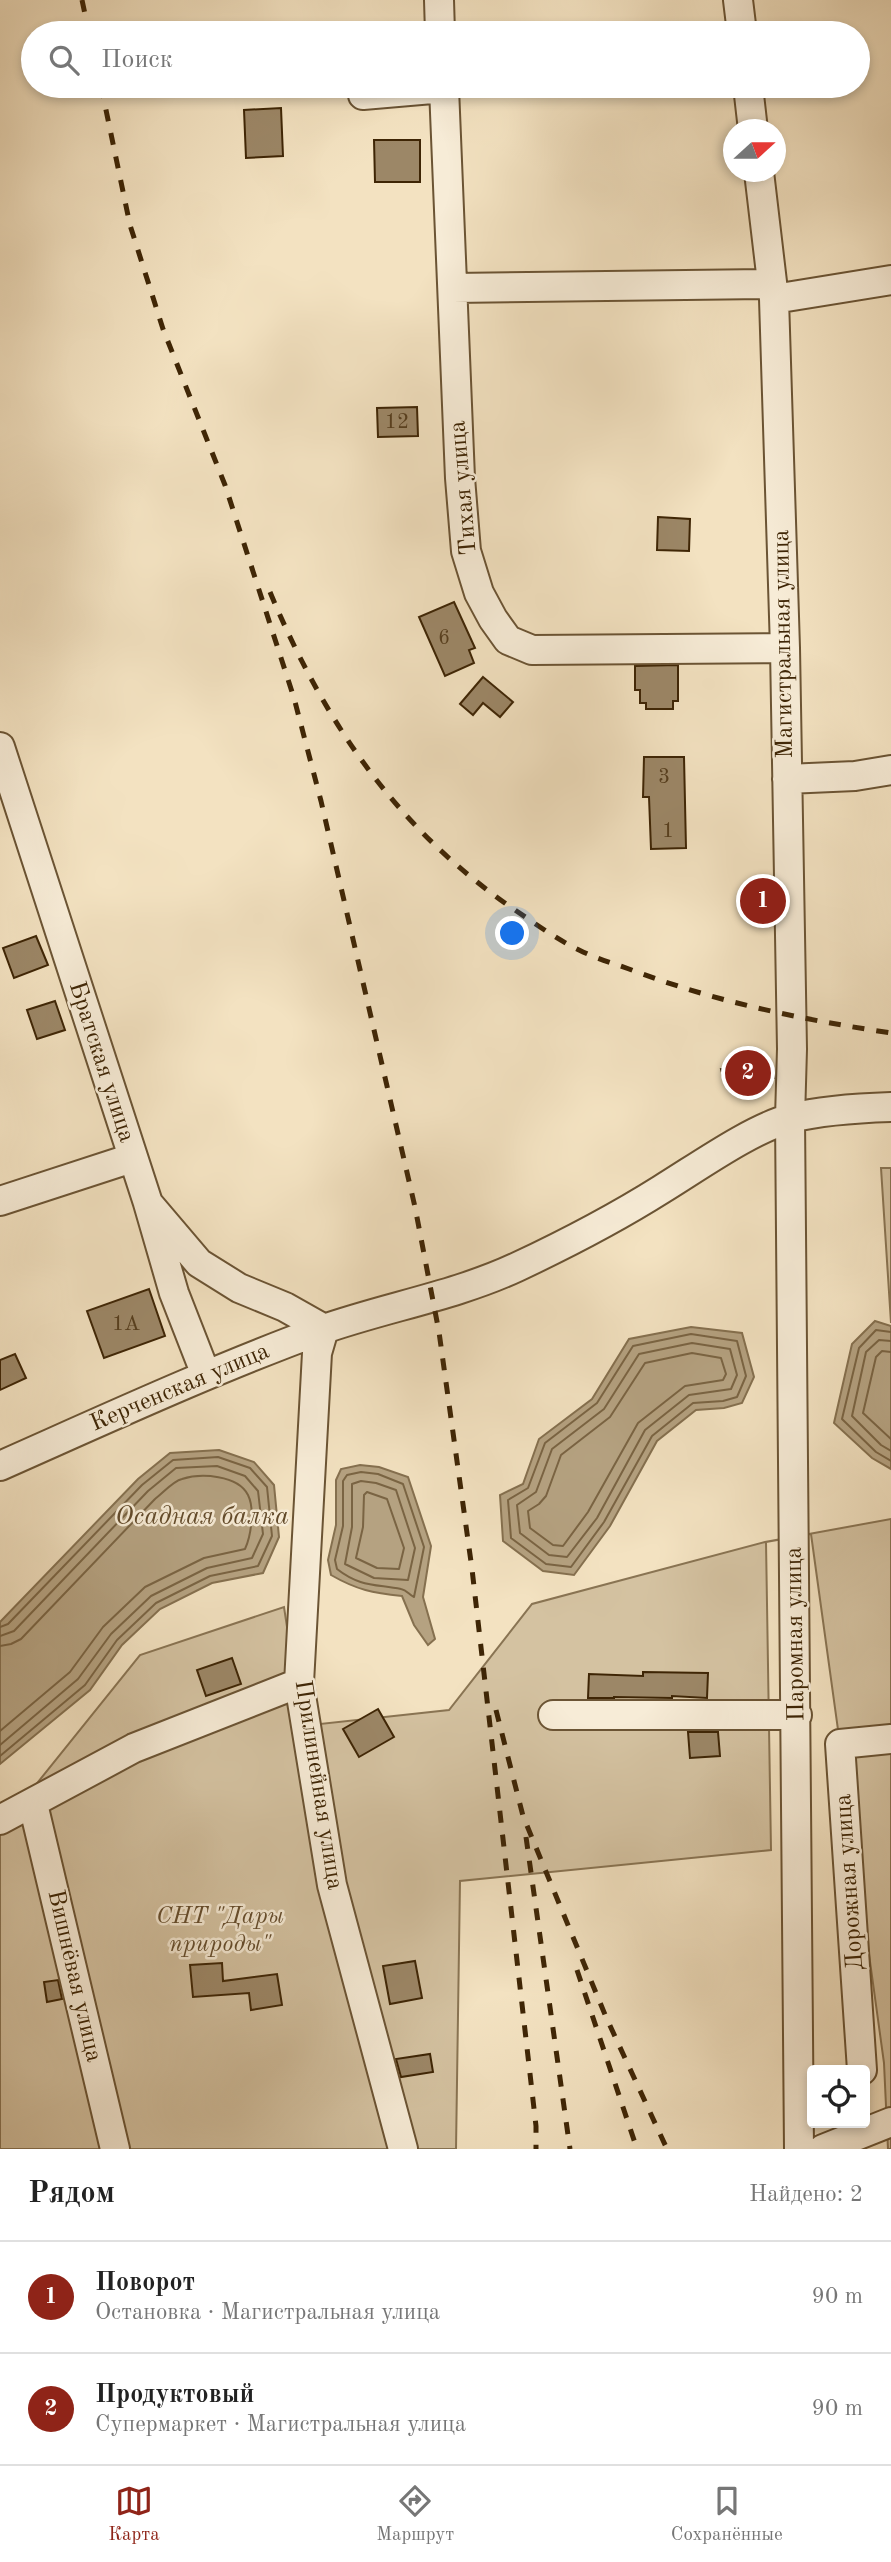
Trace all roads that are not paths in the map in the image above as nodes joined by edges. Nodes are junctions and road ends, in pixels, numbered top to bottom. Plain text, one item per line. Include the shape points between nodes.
1 (439, 0) edge
2 (738, 0) edge
3 (440, 21) edge
4 (741, 21) edge
5 (444, 98) edge
6 (750, 98) edge
7 (752, 119) edge
8 (760, 182) edge
9 (891, 280) edge
10 (453, 288) junction
11 (773, 292) junction
12 (785, 648) junction
13 (0, 747) edge
14 (891, 770) edge
15 (788, 779) junction
16 (891, 1107) edge
17 (790, 1118) junction
18 (132, 1158) junction
19 (0, 1202) edge
20 (148, 1203) junction
21 (324, 1329) junction
22 (206, 1375) junction
23 (0, 1466) edge
24 (299, 1683) junction
25 (552, 1715) dead end
26 (797, 1715) junction
27 (891, 1739) edge
28 (33, 1804) junction
29 (0, 1820) edge
30 (862, 2065) edge
31 (872, 2128) edge
32 (116, 2149) edge
33 (403, 2149) edge
34 (799, 2149) edge
35 (823, 2149) edge

1 - 3 street
2 - 4 street
5 - 10 street, Тихая улица
6 - 7 street
8 - 11 street, Магистральная улица
9 - 11 street
10 - 11 street
10 - 12 street, Тихая улица via 467,551 479,593 508,639 532,650
11 - 12 street, Магистральная улица
12 - 15 street, Магистральная улица
13 - 18 street, Братская улица
14 - 15 street
15 - 17 street, Магистральная улица
16 - 17 street, Керченская улица
17 - 21 street, Керченская улица via 516,1268 450,1293
17 - 26 street, Паромная улица
18 - 19 street
18 - 20 street, Братская улица
20 - 21 street via 199,1262 239,1288
20 - 22 street, Братская улица via 174,1293
21 - 22 street, Керченская улица
21 - 24 street, Прилинейная улица via 317,1353
22 - 23 street, Керченская улица
24 - 28 street via 134,1748
24 - 33 street, Прилинейная улица via 332,1885
25 - 26 street
26 - 34 street, Паромная улица
27 - 30 street, Дорожная улица via 840,1744
28 - 29 street
28 - 32 street, Вишнёвая улица
31 - 35 street

